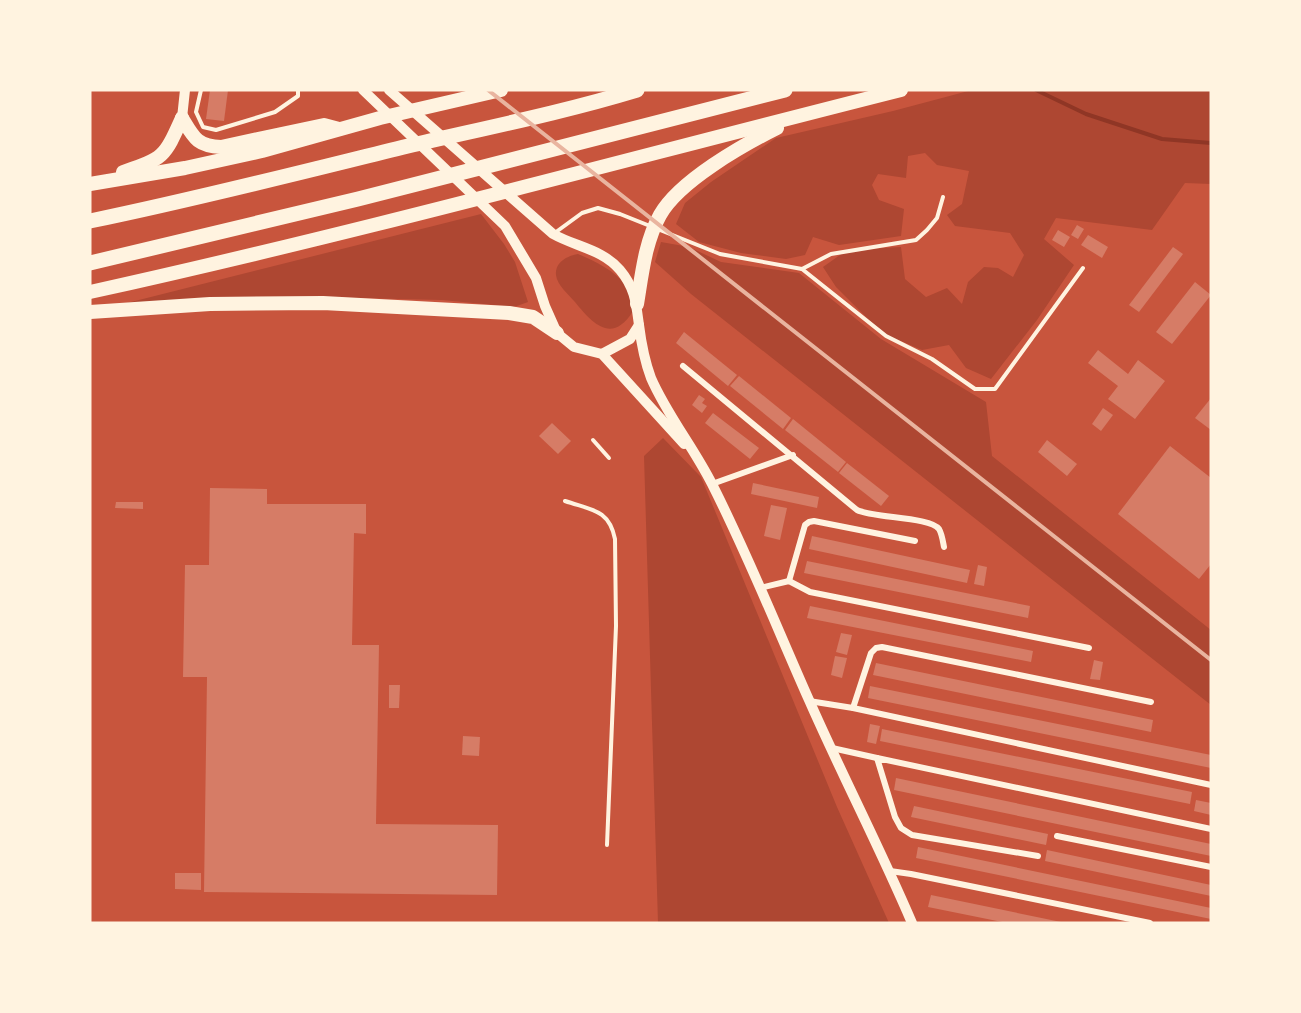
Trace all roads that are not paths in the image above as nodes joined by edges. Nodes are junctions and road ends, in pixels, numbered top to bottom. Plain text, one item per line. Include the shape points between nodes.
1 (185, 90) edge
2 (201, 90) edge
3 (298, 90) edge
4 (363, 90) edge
5 (389, 90) edge
6 (501, 90) edge
7 (637, 90) edge
8 (785, 90) edge
9 (901, 90) edge
10 (803, 115) junction
11 (182, 118) junction
12 (340, 130) junction
13 (90, 183) edge
14 (943, 197) dead end
15 (90, 220) edge
16 (553, 234) junction
17 (90, 263) edge
18 (1083, 268) dead end
19 (802, 269) junction
20 (90, 292) edge
21 (637, 304) junction
22 (90, 312) edge
23 (639, 325) junction
24 (557, 333) junction
25 (602, 354) junction
26 (683, 366) dead end
27 (662, 400) junction
28 (657, 414) junction
29 (593, 440) dead end
30 (793, 455) junction
31 (609, 458) dead end
32 (700, 462) junction
33 (712, 484) junction
34 (566, 501) dead end
35 (915, 541) dead end
36 (944, 547) dead end
37 (789, 581) junction
38 (760, 588) junction
39 (1089, 648) dead end
40 (809, 701) junction
41 (1151, 702) dead end
42 (853, 708) junction
43 (832, 748) junction
44 (877, 758) junction
45 (1211, 785) edge
46 (1211, 829) edge
47 (1057, 836) dead end
48 (607, 845) dead end
49 (1038, 856) dead end
50 (1211, 867) edge
51 (890, 871) junction
52 (912, 923) edge
53 (1150, 923) edge

1 - 11 street
2 - 3 lane via 196,112 204,127 216,130 275,112 298,96
4 - 24 street via 505,226 536,278
5 - 16 street
6 - 12 highway
7 - 15 highway via 182,202
8 - 17 highway via 358,200
9 - 10 highway
10 - 20 highway
10 - 21 highway via 753,140 674,196 653,229
11 - 12 highway via 197,141 221,147 324,125
11 - 13 highway via 171,144 154,161
12 - 13 highway via 186,168
14 - 19 lane via 937,218 916,240 831,254
16 - 19 lane via 582,213 598,208 720,254
16 - 21 street via 609,259 621,271
18 - 19 lane via 995,389 975,389 932,359 886,336
21 - 23 street
22 - 24 highway via 210,304 323,303 509,313 533,317
23 - 25 street via 630,339
23 - 27 street via 651,376
24 - 25 street via 574,347
25 - 28 street
26 - 30 street
27 - 28 lane
27 - 32 street
28 - 32 street
29 - 31 lane
30 - 33 street
30 - 36 street via 863,513 936,526
32 - 33 street
33 - 38 street
34 - 48 lane via 604,514 615,539 616,626
35 - 37 street via 808,522
37 - 38 street
37 - 39 street via 810,592
38 - 40 street
40 - 42 street
40 - 43 street
41 - 42 street via 882,647 871,652
42 - 45 street
43 - 44 street
43 - 51 street
44 - 46 street
44 - 49 street via 895,817 901,828 912,835
47 - 50 street
51 - 52 street
51 - 53 street

